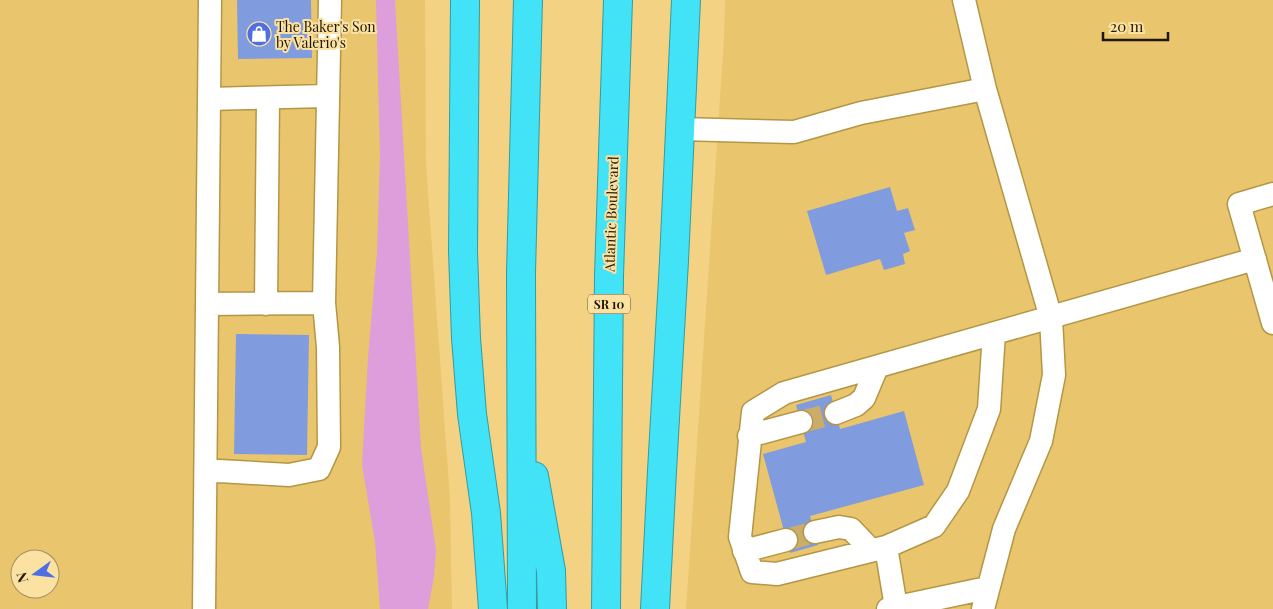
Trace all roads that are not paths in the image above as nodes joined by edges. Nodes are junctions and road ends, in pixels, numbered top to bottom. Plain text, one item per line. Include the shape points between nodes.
1 (210, 0) edge
2 (330, 0) edge
3 (464, 0) edge
4 (528, 0) edge
5 (618, 0) edge
6 (686, 0) edge
7 (964, 0) edge
8 (985, 88) junction
9 (326, 96) junction
10 (268, 98) junction
11 (209, 99) junction
12 (680, 129) junction
13 (1273, 194) edge
14 (1255, 259) junction
15 (324, 303) junction
16 (207, 304) junction
17 (266, 304) junction
18 (1051, 318) junction
19 (1273, 323) edge
20 (994, 333) junction
21 (877, 367) junction
22 (522, 403) junction
23 (836, 412) tunnel mouth
24 (801, 422) tunnel mouth
25 (750, 436) junction
26 (206, 472) junction
27 (815, 532) tunnel mouth
28 (786, 540) tunnel mouth
29 (878, 548) junction
30 (744, 551) junction
31 (656, 597) edge
32 (985, 598) edge
33 (894, 608) edge
34 (204, 609) edge
35 (493, 609) edge
36 (522, 609) edge
37 (552, 609) edge
38 (606, 609) edge
39 (671, 609) edge

1 - 11 street
2 - 9 street
3 - 35 highway via 466,338 472,414 486,513
4 - 22 highway via 521,273
5 - 38 highway, Atlantic Boulevard / SR 10 via 609,276
6 - 12 highway
7 - 8 street
8 - 12 street via 860,113 794,132
8 - 18 street
9 - 10 street
9 - 15 street
10 - 11 street
10 - 17 street
11 - 16 street
12 - 31 highway
13 - 14 street via 1239,204
14 - 18 street
14 - 19 street
15 - 17 street
15 - 26 street via 329,447 319,469 289,475
16 - 17 street
16 - 26 street
18 - 20 street
18 - 32 street via 1054,375 1041,441 1004,529
20 - 21 street
20 - 29 street via 989,409 958,491 934,526
21 - 23 street via 864,398 856,405
21 - 25 street via 784,393 753,412
22 - 36 highway
22 - 37 highway via 551,571
24 - 25 street
25 - 30 street via 740,538
26 - 34 street
27 - 29 street via 839,527 851,529
28 - 30 street
29 - 30 street via 778,574 752,572
29 - 33 street
31 - 39 street
32 - 33 street

